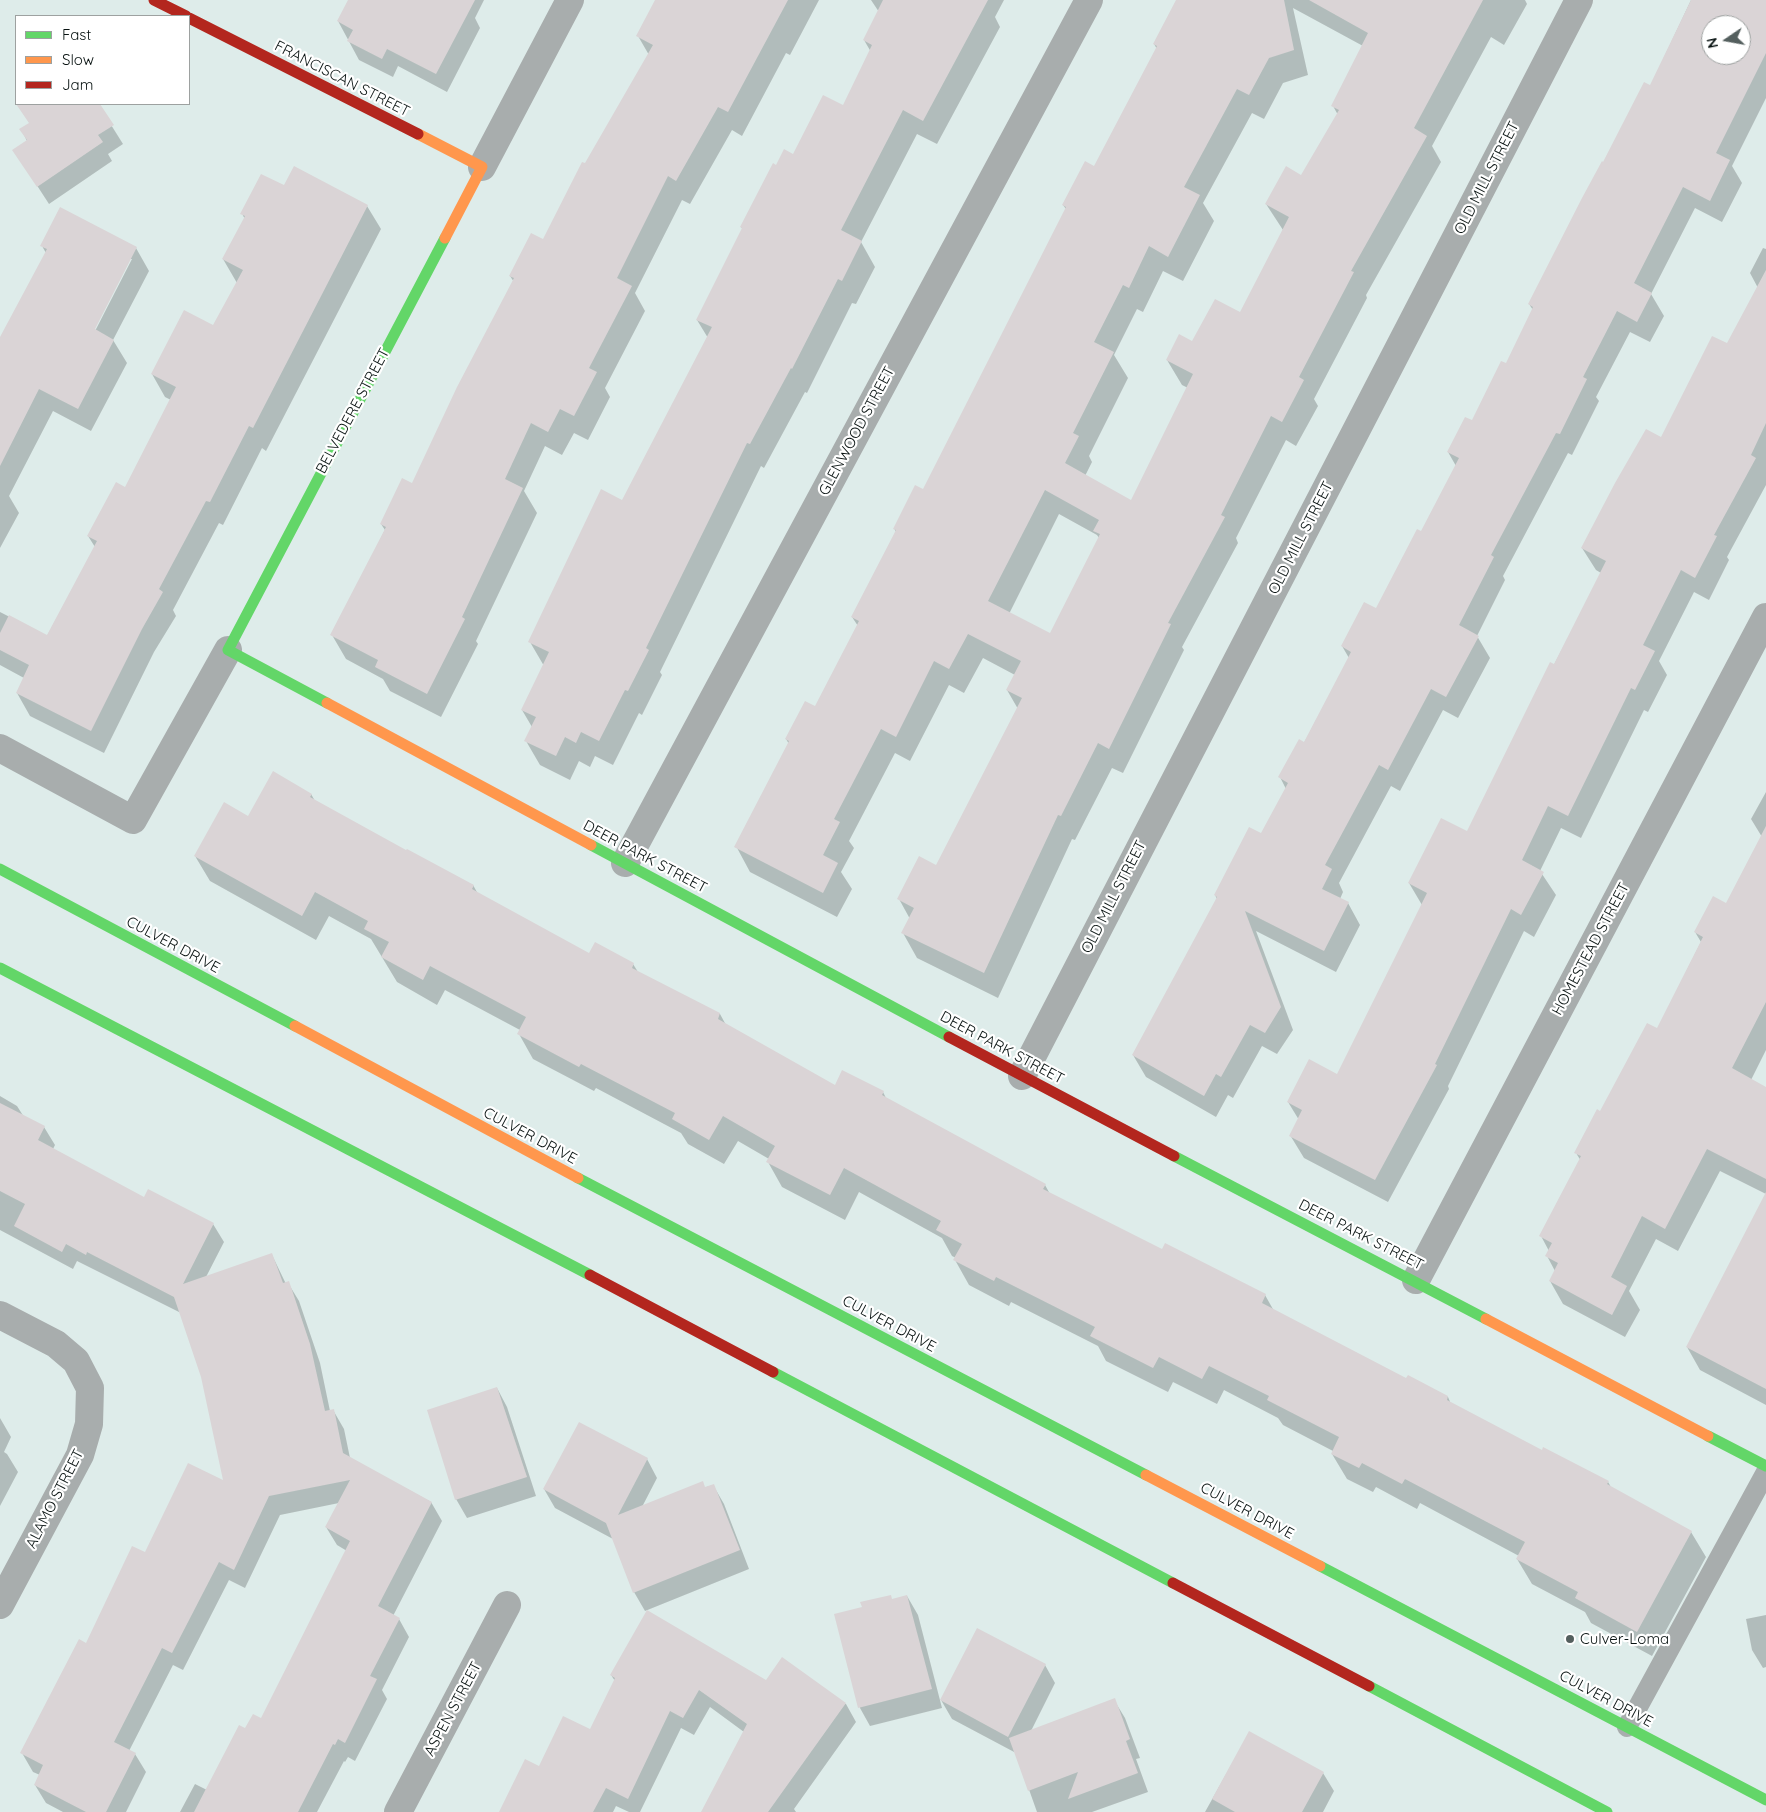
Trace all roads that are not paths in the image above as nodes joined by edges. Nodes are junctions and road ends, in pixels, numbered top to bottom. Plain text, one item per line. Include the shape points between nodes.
1 (154, 0) edge
2 (570, 0) edge
3 (1089, 0) edge
4 (1579, 0) edge
5 (183, 15) edge
6 (190, 19) edge
7 (482, 167) junction
8 (1766, 617) edge
9 (228, 650) junction
10 (0, 748) edge
11 (624, 863) junction
12 (0, 869) edge
13 (0, 968) edge
14 (1022, 1076) junction
15 (1416, 1280) junction
16 (0, 1314) edge
17 (1766, 1466) edge
18 (1766, 1472) edge
19 (0, 1605) edge
20 (507, 1605) dead end
21 (1627, 1727) junction
22 (1766, 1800) edge
23 (398, 1812) edge
24 (1607, 1812) edge

1 - 5 main road, FRANCISCAN STREET
2 - 7 street, BELVEDERE STREET
3 - 11 street, GLENWOOD STREET
4 - 14 street, OLD MILL STREET
6 - 7 main road, FRANCISCAN STREET
7 - 9 main road, BELVEDERE STREET
8 - 15 street, HOMESTEAD STREET
9 - 10 street, BELVEDERE STREET via 133,820
9 - 11 main road, DEER PARK STREET
11 - 14 main road, DEER PARK STREET
12 - 21 main road, CULVER DRIVE via 573,1175
13 - 24 main road via 558,1258
14 - 15 main road, DEER PARK STREET
15 - 17 main road, DEER PARK STREET
16 - 19 street, ALAMO STREET via 56,1344 76,1361 90,1388 89,1424 80,1455
18 - 21 lane
20 - 23 street, ASPEN STREET
21 - 22 main road, CULVER DRIVE

